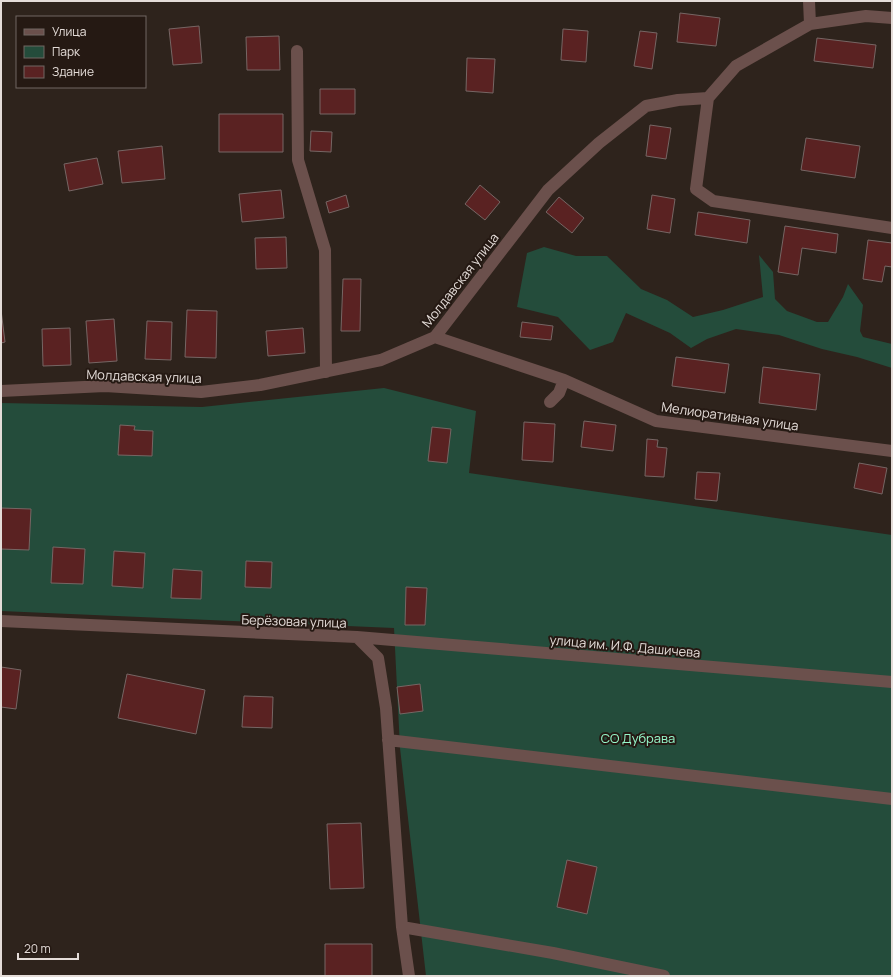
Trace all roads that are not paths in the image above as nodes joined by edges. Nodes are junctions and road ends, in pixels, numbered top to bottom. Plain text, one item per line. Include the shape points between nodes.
1 (809, 1) edge
2 (892, 18) edge
3 (810, 24) junction
4 (297, 50) dead end
5 (708, 98) junction
6 (892, 228) edge
7 (435, 338) junction
8 (326, 372) junction
9 (564, 380) junction
10 (1, 391) edge
11 (550, 402) dead end
12 (892, 451) edge
13 (1, 621) edge
14 (356, 638) junction
15 (892, 682) edge
16 (388, 740) junction
17 (892, 799) edge
18 (402, 927) junction
19 (410, 976) edge
20 (664, 976) edge

1 - 3 street
2 - 3 street via 866,16
3 - 5 street via 736,66
4 - 8 street via 298,160 325,250
5 - 6 street via 696,189 713,201
5 - 7 street, Молдавская улица via 646,106 599,144 548,190
7 - 8 street, Молдавская улица via 381,360
7 - 9 street, Мелиоративная улица
8 - 10 street, Молдавская улица via 260,385 201,392 105,386
9 - 11 street via 559,393
9 - 12 street, Мелиоративная улица via 656,421
13 - 14 street, Берёзовая улица
14 - 15 street, улица им. И.Ф. Дашичева
14 - 16 street, Берёзовая улица via 378,658
16 - 17 street
16 - 18 street, Берёзовая улица
18 - 19 street, Берёзовая улица
18 - 20 street via 553,953

